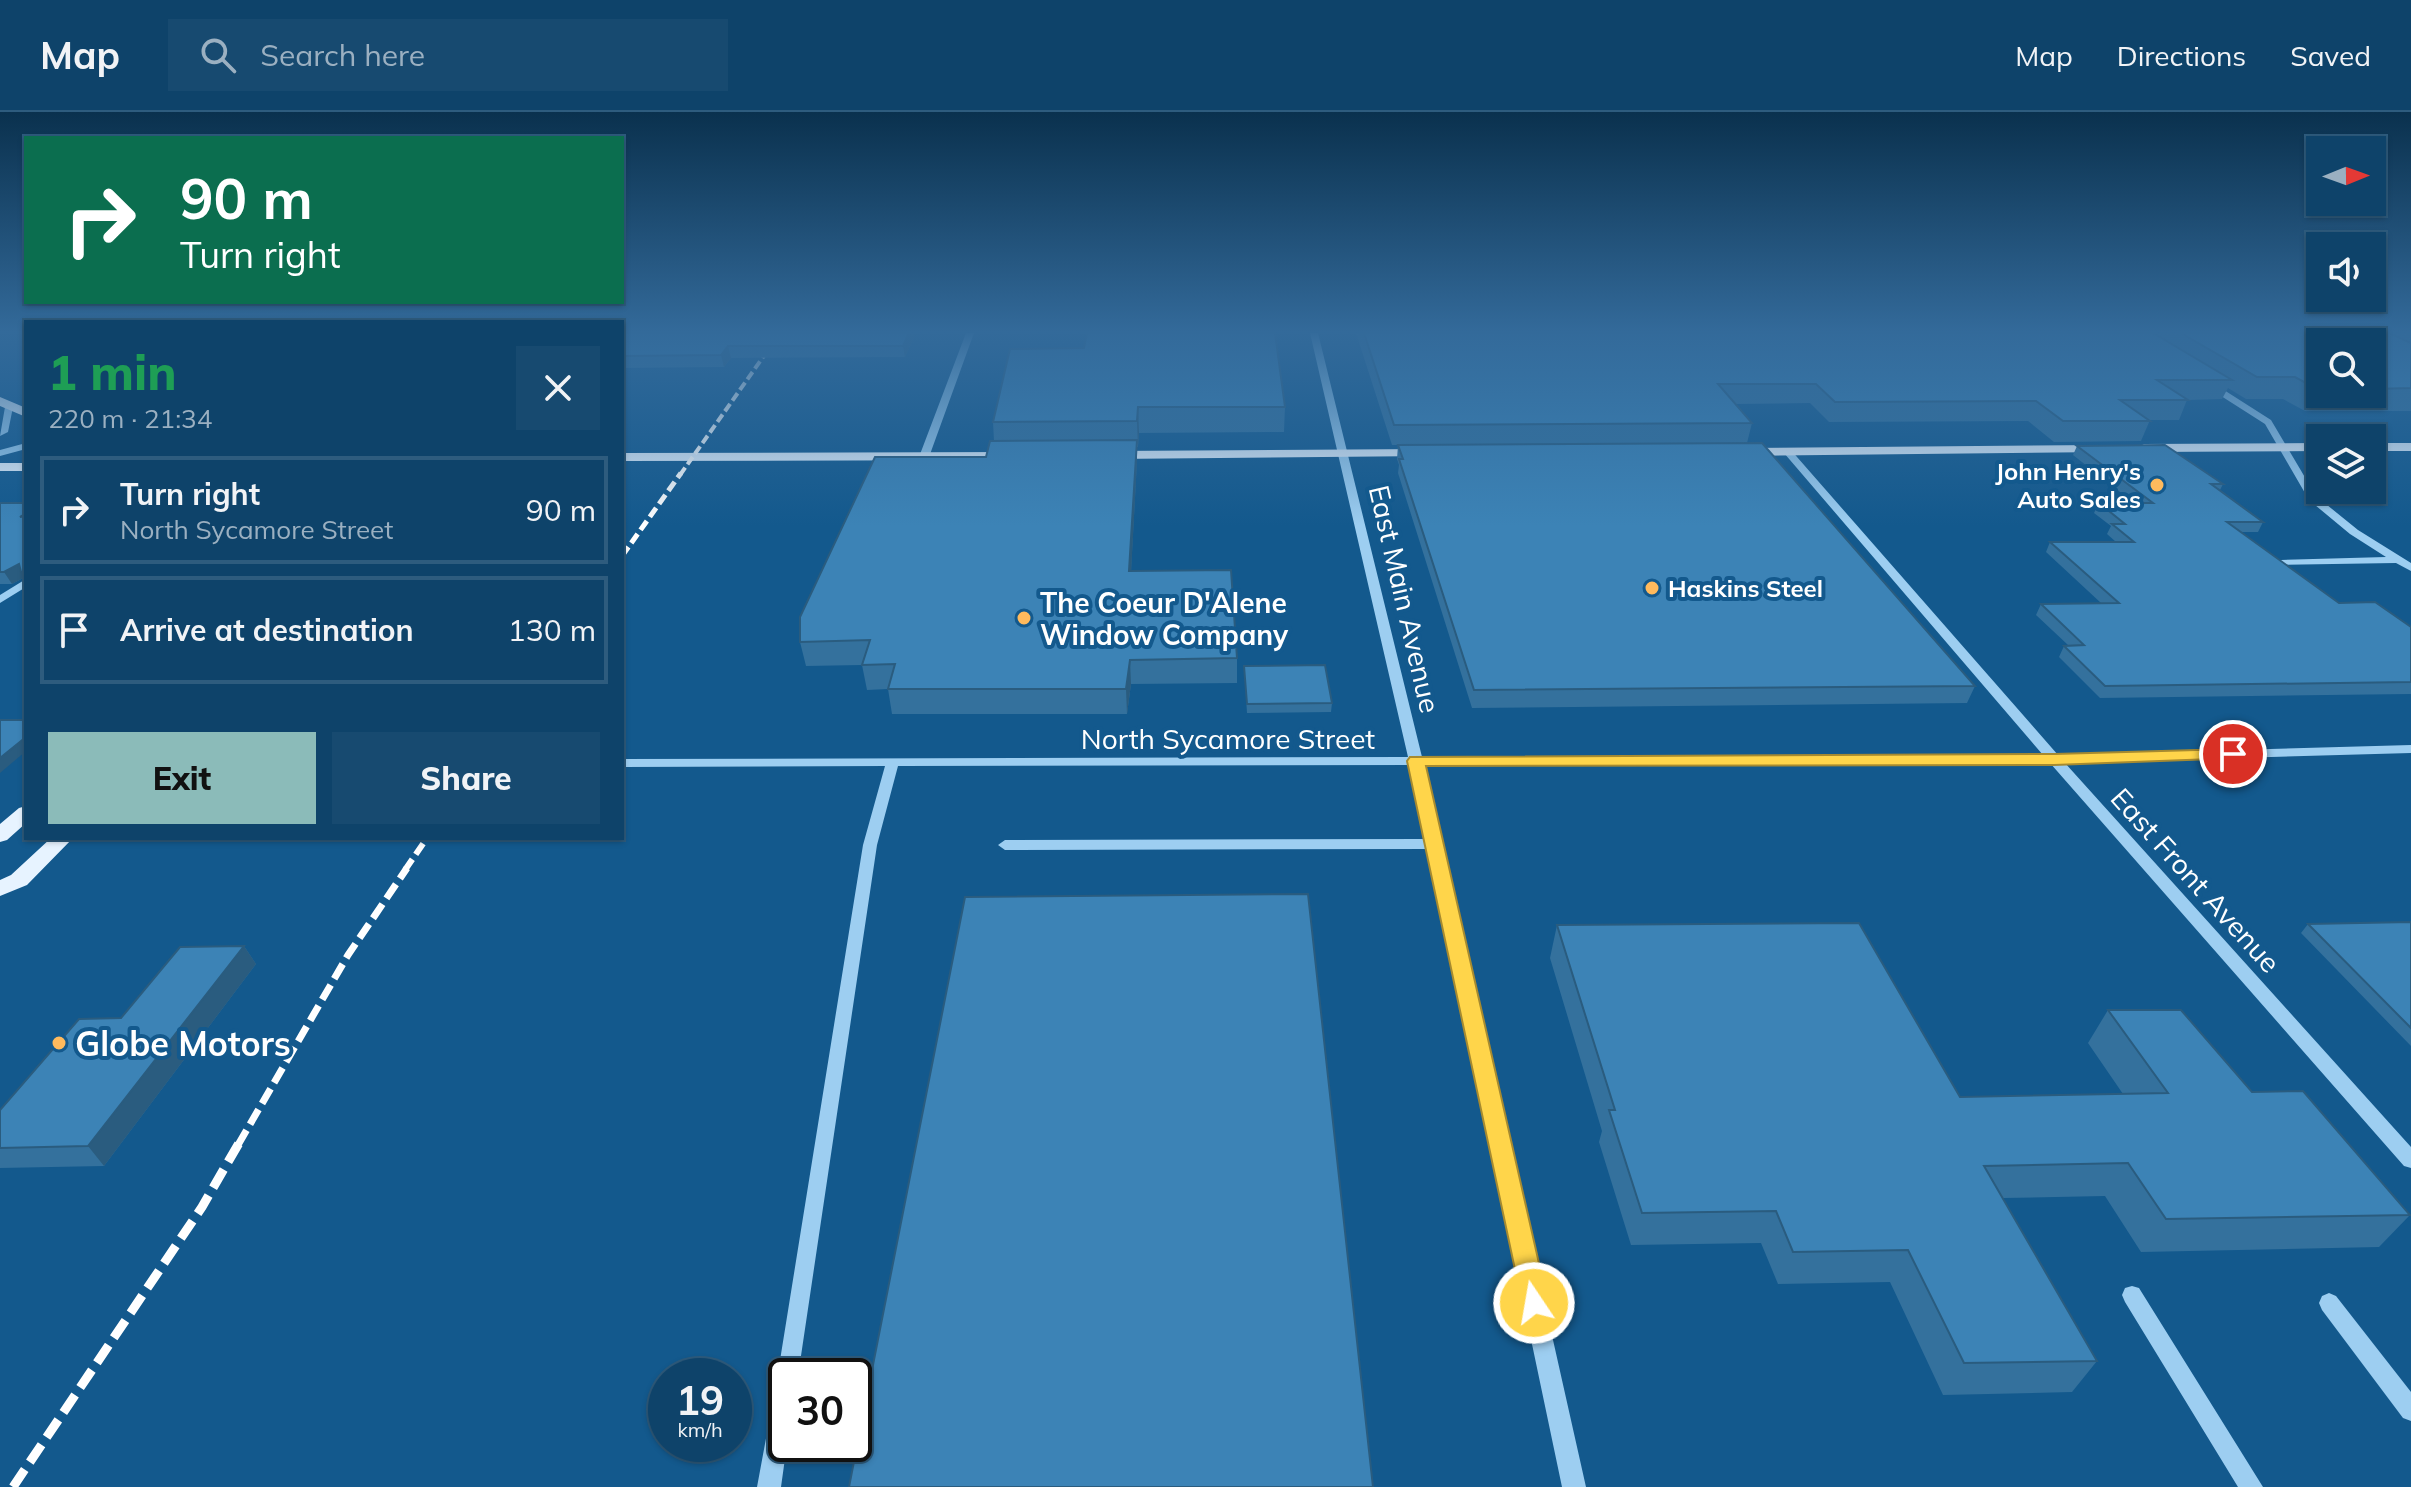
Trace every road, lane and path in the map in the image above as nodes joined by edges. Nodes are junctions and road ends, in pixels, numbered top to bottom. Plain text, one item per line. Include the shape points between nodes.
1 (946, 397) edge
2 (1330, 397) edge
3 (2230, 397) edge
4 (5, 404) edge
5 (24, 412) edge
6 (0, 433) edge
7 (24, 447) edge
8 (2281, 447) junction
9 (2306, 447) edge
10 (2386, 447) edge
11 (2411, 447) edge
12 (1787, 451) junction
13 (1724, 452) edge
14 (0, 453) edge
15 (1439, 453) edge
16 (1345, 454) junction
17 (1100, 455) edge
18 (1020, 456) edge
19 (624, 457) edge
20 (924, 457) junction
21 (0, 467) edge
22 (24, 467) edge
23 (2398, 560) junction
24 (2281, 563) edge
25 (2411, 568) edge
26 (24, 583) edge
27 (0, 600) edge
28 (2411, 749) edge
29 (2054, 759) junction
30 (1416, 761) junction
31 (624, 763) edge
32 (892, 764) junction
33 (24, 814) edge
34 (0, 835) edge
35 (61, 840) edge
36 (1434, 844) junction
37 (1005, 845) dead end
38 (0, 889) edge
39 (2411, 1160) edge
40 (2132, 1295) dead end
41 (2329, 1303) dead end
42 (790, 1358) edge
43 (2411, 1410) edge
44 (773, 1462) edge
45 (769, 1487) edge
46 (1574, 1487) edge
47 (2251, 1487) edge

1 - 20 street
2 - 16 street, East Main Avenue
3 - 8 street via 2263,417
4 - 5 main road
4 - 6 street
7 - 14 street
8 - 9 main road
8 - 12 main road
8 - 23 street via 2312,498
10 - 11 main road
12 - 13 main road
12 - 29 street, East Front Avenue
15 - 16 main road
16 - 17 main road
16 - 30 street, East Main Avenue
18 - 20 main road
19 - 20 main road
21 - 22 main road
23 - 24 street
23 - 25 street
26 - 27 street
28 - 29 street, North Sycamore Street
29 - 30 street, North Sycamore Street
29 - 39 street, East Front Avenue
30 - 32 street, North Sycamore Street
30 - 36 street, East Main Avenue
31 - 32 street, North Sycamore Street
32 - 42 street via 870,845
33 - 34 main road
35 - 38 main road via 19,880
36 - 37 street
36 - 46 street, East Main Avenue
40 - 47 street
41 - 43 street
44 - 45 street

